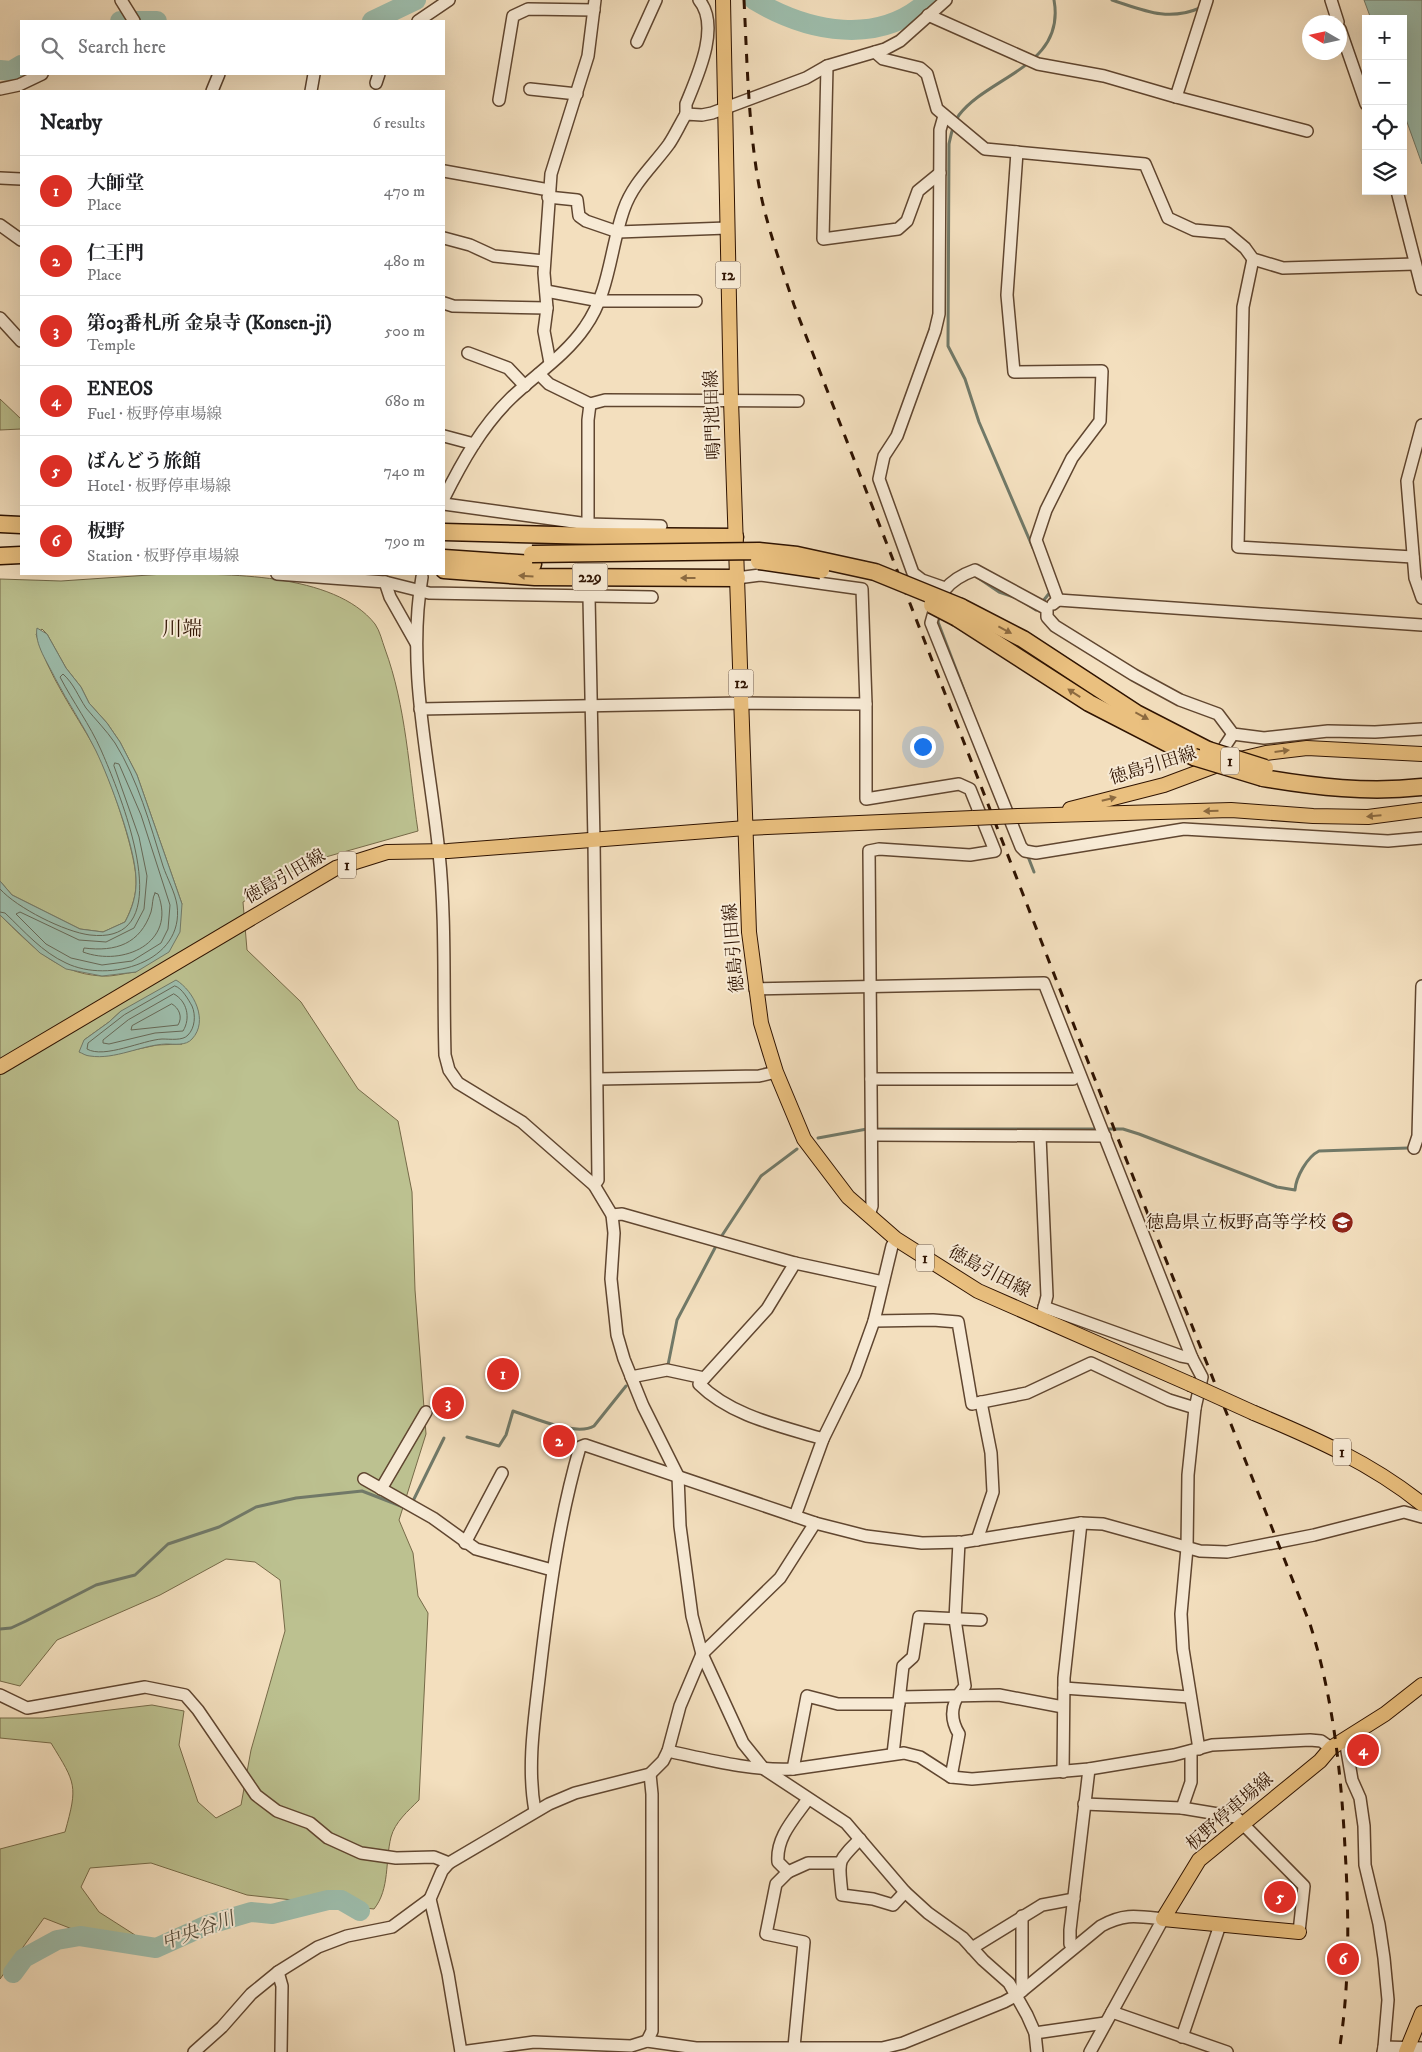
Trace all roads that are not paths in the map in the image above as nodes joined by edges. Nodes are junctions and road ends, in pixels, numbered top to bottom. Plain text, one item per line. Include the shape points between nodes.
1 (121, 0) edge
2 (450, 0) edge
3 (656, 0) edge
4 (699, 0) edge
5 (946, 0) edge
6 (1207, 0) edge
7 (1331, 0) edge
8 (528, 5) edge
9 (595, 5) edge
10 (723, 6) edge
11 (928, 15) junction
12 (1336, 15) edge
13 (131, 17) edge
14 (420, 20) edge
15 (637, 42) dead end
16 (1347, 49) edge
17 (875, 52) junction
18 (827, 66) junction
19 (40, 75) edge
20 (218, 75) edge
21 (314, 75) edge
22 (0, 89) edge
23 (530, 89) dead end
24 (212, 90) edge
25 (311, 90) edge
26 (1362, 92) edge
27 (577, 94) junction
28 (1176, 97) junction
29 (499, 100) dead end
30 (725, 108) junction
31 (686, 114) junction
32 (946, 118) junction
33 (1307, 131) dead end
34 (1017, 152) junction
35 (445, 171) edge
36 (940, 173) junction
37 (0, 178) edge
38 (20, 179) edge
39 (549, 194) junction
40 (1398, 195) edge
41 (0, 225) edge
42 (727, 228) junction
43 (618, 232) junction
44 (445, 238) edge
45 (20, 239) edge
46 (1253, 259) junction
47 (544, 261) junction
48 (1415, 264) junction
49 (1422, 289) edge
50 (546, 291) junction
51 (600, 301) junction
52 (696, 301) dead end
53 (445, 303) edge
54 (546, 308) junction
55 (0, 318) edge
56 (20, 340) edge
57 (468, 353) dead end
58 (550, 363) junction
59 (539, 374) junction
60 (525, 386) junction
61 (730, 400) junction
62 (798, 401) dead end
63 (590, 404) junction
64 (1422, 425) edge
65 (445, 436) edge
66 (474, 444) junction
67 (445, 496) edge
68 (445, 504) edge
69 (0, 524) edge
70 (588, 524) junction
71 (20, 525) edge
72 (661, 526) dead end
73 (445, 532) edge
74 (735, 537) junction
75 (445, 550) edge
76 (20, 555) edge
77 (0, 556) edge
78 (1413, 557) junction
79 (445, 558) edge
80 (532, 559) junction
81 (445, 570) edge
82 (290, 575) edge
83 (422, 577) dead end
84 (737, 578) junction
85 (385, 582) junction
86 (945, 588) junction
87 (420, 591) junction
88 (589, 597) junction
89 (652, 597) dead end
90 (1422, 598) edge
91 (1058, 600) junction
92 (1046, 608) junction
93 (1422, 625) edge
94 (417, 644) junction
95 (741, 703) junction
96 (866, 704) junction
97 (592, 705) junction
98 (420, 709) junction
99 (1422, 729) edge
100 (1233, 734) junction
101 (1422, 754) edge
102 (1223, 763) junction
103 (1266, 774) junction
104 (1422, 779) edge
105 (1422, 786) edge
106 (1231, 810) junction
107 (1422, 810) edge
108 (1045, 815) junction
109 (746, 828) junction
110 (1232, 830) junction
111 (1422, 838) edge
112 (594, 841) junction
113 (439, 851) junction
114 (870, 986) junction
115 (1422, 986) edge
116 (755, 989) junction
117 (0, 1066) edge
118 (776, 1072) junction
119 (598, 1078) junction
120 (1073, 1079) dead end
121 (871, 1080) junction
122 (1103, 1132) junction
123 (872, 1135) junction
124 (1040, 1136) junction
125 (1414, 1148) dead end
126 (594, 1186) junction
127 (612, 1215) junction
128 (869, 1215) junction
129 (896, 1239) junction
130 (795, 1263) junction
131 (884, 1282) junction
132 (1043, 1313) junction
133 (874, 1321) junction
134 (1192, 1358) junction
135 (632, 1377) junction
136 (704, 1378) junction
137 (981, 1402) junction
138 (1196, 1408) junction
139 (426, 1412) dead end
140 (823, 1439) junction
141 (502, 1473) dead end
142 (678, 1476) junction
143 (364, 1479) dead end
144 (381, 1489) junction
145 (1422, 1504) edge
146 (795, 1516) junction
147 (1422, 1517) edge
148 (815, 1523) junction
149 (1080, 1523) junction
150 (977, 1540) junction
151 (465, 1542) junction
152 (959, 1542) junction
153 (1187, 1548) junction
154 (552, 1570) junction
155 (955, 1619) junction
156 (981, 1620) dead end
157 (702, 1654) junction
158 (1422, 1685) edge
159 (1064, 1688) junction
160 (0, 1695) edge
161 (956, 1697) junction
162 (1189, 1697) junction
163 (899, 1700) junction
164 (1063, 1707) junction
165 (1345, 1739) junction
166 (1331, 1748) junction
167 (1195, 1750) junction
168 (668, 1752) junction
169 (893, 1754) junction
170 (764, 1769) junction
171 (1089, 1769) junction
172 (793, 1770) junction
173 (1063, 1772) junction
174 (650, 1774) junction
175 (951, 1777) junction
176 (808, 1799) junction
177 (1084, 1804) junction
178 (1182, 1808) junction
179 (535, 1811) junction
180 (1243, 1822) junction
181 (860, 1839) junction
182 (449, 1863) junction
183 (839, 1863) junction
184 (788, 1872) junction
185 (905, 1892) junction
186 (430, 1899) junction
187 (1074, 1899) junction
188 (1022, 1916) junction
189 (1163, 1919) junction
190 (1220, 1925) junction
191 (1298, 1932) joint
192 (972, 1948) junction
193 (1073, 1948) junction
194 (278, 1972) junction
195 (1020, 1992) junction
196 (1112, 2012) junction
197 (1422, 2013) edge
198 (1106, 2023) junction
199 (1035, 2033) junction
200 (1182, 2037) junction
201 (647, 2041) junction
202 (794, 2047) junction
203 (903, 2048) edge
204 (1422, 2048) edge
205 (629, 2049) edge
206 (1383, 2050) edge
207 (1407, 2050) edge
208 (194, 2052) edge
209 (281, 2052) edge
210 (460, 2052) edge
211 (1037, 2052) edge
212 (1090, 2052) edge
213 (1227, 2052) edge

1 - 13 street
2 - 14 street
3 - 15 street
4 - 31 street via 706,8 707,47 686,104
5 - 11 street
6 - 28 street
7 - 12 street
8 - 9 street
8 - 29 street via 513,16
9 - 27 street via 588,56
10 - 30 main road, 鳴門池田線 / 12
11 - 17 street via 900,41
11 - 28 street via 1038,64 1104,76
16 - 26 street
17 - 18 street
17 - 32 street via 889,61 920,68 928,74 933,99
18 - 30 street via 806,78
18 - 36 street via 823,239 898,229 907,221 918,191
19 - 22 street via 19,85
20 - 24 street
21 - 25 street
23 - 27 street
27 - 39 street via 550,174
28 - 33 street
30 - 31 street via 702,115
30 - 42 main road, 鳴門池田線 / 12
31 - 43 street via 670,143 636,184 624,208
32 - 34 street via 986,149
32 - 36 street via 940,130
34 - 46 street via 1145,164 1168,218 1194,230 1226,233
34 - 91 street via 1007,295 1014,372 1102,371 1100,421 1072,458 1046,510 1036,540
35 - 39 street
36 - 86 street via 939,314 936,331 897,436 884,456 879,479 913,573 922,580
37 - 38 street
39 - 43 street via 577,200 579,216
39 - 47 street
40 - 48 street
41 - 45 street
42 - 43 street
42 - 61 main road, 鳴門池田線 / 12
43 - 51 street
44 - 47 street via 494,256
46 - 48 street via 1283,268
46 - 78 street via 1243,307 1238,547
47 - 50 street
48 - 49 street
50 - 51 street
50 - 54 street
51 - 52 street
51 - 58 street via 586,327
53 - 54 street
54 - 58 street via 544,331
55 - 56 street
57 - 60 street via 508,368
58 - 59 street
59 - 60 street
59 - 63 street via 549,384
60 - 66 street via 505,404
61 - 62 street
61 - 63 street via 605,400
61 - 74 main road, 鳴門池田線 / 12
63 - 70 street
64 - 78 street via 1407,481
65 - 66 street
66 - 67 street
68 - 70 street
69 - 71 highway
70 - 72 street
73 - 74 highway
74 - 84 main road, 鳴門池田線 / 12
75 - 80 highway
76 - 77 highway
78 - 90 street via 1415,578
79 - 80 highway
80 - 103 highway, 1, bridge via 758,561 873,582 1023,639 1201,754
84 -> 81 highway, 229 via 535,577
82 - 85 street
83 - 87 street
84 - 95 main road, 鳴門池田線 / 12
84 - 96 street via 760,575 862,589
85 - 87 street
85 - 94 street
86 - 92 street via 960,576 976,570
86 - 110 street via 935,606 932,623 1025,852 1036,853 1184,829
87 - 88 street
87 - 94 street
88 - 89 street
88 - 97 street
91 - 92 street
91 - 93 street
92 - 100 street via 1047,617 1056,626 1180,700 1218,714
94 - 98 street
95 - 96 street
95 - 97 street
95 - 109 main road, 鳴門池田線 / 12
96 - 114 street via 866,799 959,784 970,790 995,851 970,855 868,851
97 - 98 street
97 - 112 street
98 - 113 street
99 - 100 street via 1328,731 1264,738
100 - 102 street via 1225,746
102 -> 101 main road, 徳島引田線 / 1 via 1308,748
108 -> 102 main road, 徳島引田線 / 1 via 1164,785
103 - 104 highway via 1362,781
103 - 105 highway via 1316,787 1363,790
107 -> 106 main road, 徳島引田線 / 1 via 1368,816
106 -> 108 main road, 徳島引田線 / 1
106 - 110 street
108 - 109 main road, 徳島引田線 / 1, bridge
109 - 112 main road, 徳島引田線 / 1
109 - 116 main road, 徳島引田線 / 1 via 749,932
110 - 111 street via 1350,840
112 - 113 main road, 徳島引田線 / 1
112 - 119 street
113 - 117 main road, 徳島引田線 / 1 via 388,852 336,868
113 - 126 street via 445,1055 449,1070 458,1083 522,1122
114 - 116 street
114 - 121 street
114 - 122 street via 1044,983
115 - 125 street via 1418,1136
116 - 118 main road, 徳島引田線 / 1 via 761,1023
118 - 119 street via 759,1076
118 - 128 main road, 徳島引田線 / 1 via 804,1139 848,1196
119 - 126 street via 598,1180
120 - 121 street
121 - 123 street
122 - 124 street
122 - 134 street
123 - 124 street
123 - 128 street via 872,1206
124 - 132 street via 1047,1296
126 - 127 street
127 - 130 street via 622,1214
127 - 135 street via 613,1313 624,1359
128 - 129 main road, 徳島引田線 / 1
129 - 131 street
129 - 132 main road, 徳島引田線 / 1 via 978,1291
130 - 131 street
130 - 136 street via 767,1310
131 - 133 street
132 - 134 street
132 - 145 main road, 徳島引田線 / 1, bridge via 1190,1384 1320,1441 1399,1485
133 - 137 street via 958,1322 972,1404
133 - 140 street via 855,1374
134 - 138 street via 1202,1377
135 - 136 street via 666,1370
135 - 142 street
136 - 140 street via 699,1384 728,1405
137 - 138 street via 1028,1394 1091,1363 1169,1400
137 - 150 street via 991,1453 993,1492
138 - 153 street via 1188,1475
139 - 144 street
140 - 146 street
141 - 151 street
142 - 146 street
142 - 154 street via 584,1445 580,1447
142 - 157 street via 680,1526 692,1616
143 - 144 street
144 - 151 street via 410,1504
146 - 148 street
147 - 153 street via 1404,1512 1314,1535 1227,1552
148 - 152 street via 876,1537 922,1543
148 - 157 street via 780,1578
149 - 150 street
149 - 153 street via 1103,1524
149 - 159 street
150 - 152 street
151 - 154 street via 476,1549
152 - 155 street
153 - 162 street via 1182,1614
154 - 179 street via 534,1724 531,1788
155 - 156 street
155 - 161 street via 965,1686
155 - 163 street via 919,1617 913,1658 903,1666
157 - 168 street via 680,1706
157 - 170 street via 743,1743
158 - 165 main road, 板野停車場線
159 - 162 street
159 - 164 street
160 - 182 street via 27,1708 145,1687 185,1695 256,1795 277,1811 310,1823 328,1838 361,1853 396,1858 434,1857
161 - 163 street
161 - 164 street via 999,1695
161 - 175 street via 952,1722 959,1734
162 - 167 street
163 - 169 street
163 - 172 street via 838,1704 807,1696
164 - 173 street
165 - 166 main road, 板野停車場線
165 - 206 street via 1352,1780 1360,1798 1365,1865 1384,1958 1388,2000
166 - 167 street via 1321,1741 1310,1740 1231,1743
166 - 180 main road, 板野停車場線 via 1320,1761
167 - 171 street
167 - 178 street via 1191,1782
168 - 170 street
168 - 174 street
169 - 172 street
169 - 175 street via 904,1752 920,1757
170 - 172 street
170 - 176 street
171 - 173 street
171 - 177 street
173 - 175 street via 972,1779
174 - 179 street via 575,1793
174 - 201 street via 652,2031
176 - 181 street via 846,1822
176 - 184 street via 781,1837 777,1850 778,1862
177 - 178 street
177 - 187 street
178 - 180 street via 1236,1817
179 - 182 street
180 - 189 main road, 板野停車場線 via 1199,1860
180 - 191 street via 1304,1886
181 - 183 street
181 - 185 street
182 - 186 street
183 - 184 street via 808,1863
183 - 185 street via 842,1895 894,1905
184 - 202 street via 776,1884 766,1934 804,1942
185 - 192 street
186 - 194 street via 392,1927 348,1936 318,1947
186 - 210 street via 448,1974
187 - 188 street via 1042,1905
187 - 193 street via 1070,1930
188 - 192 street
188 - 195 street
189 - 190 main road
189 - 193 street via 1127,1915 1114,1918
189 - 196 street
190 - 191 main road
190 - 200 street
192 - 195 street
193 - 195 street
194 - 208 street via 251,1994
194 - 209 street via 282,1986
195 - 199 street
195 - 203 street
196 - 198 street
196 - 200 street
197 - 207 main road
198 - 199 street
198 - 212 street
199 - 211 street
200 - 213 street
201 - 202 street via 696,2048
201 - 205 street
202 - 203 street
204 - 207 street
205 - 210 street via 534,2042
206 - 207 street

